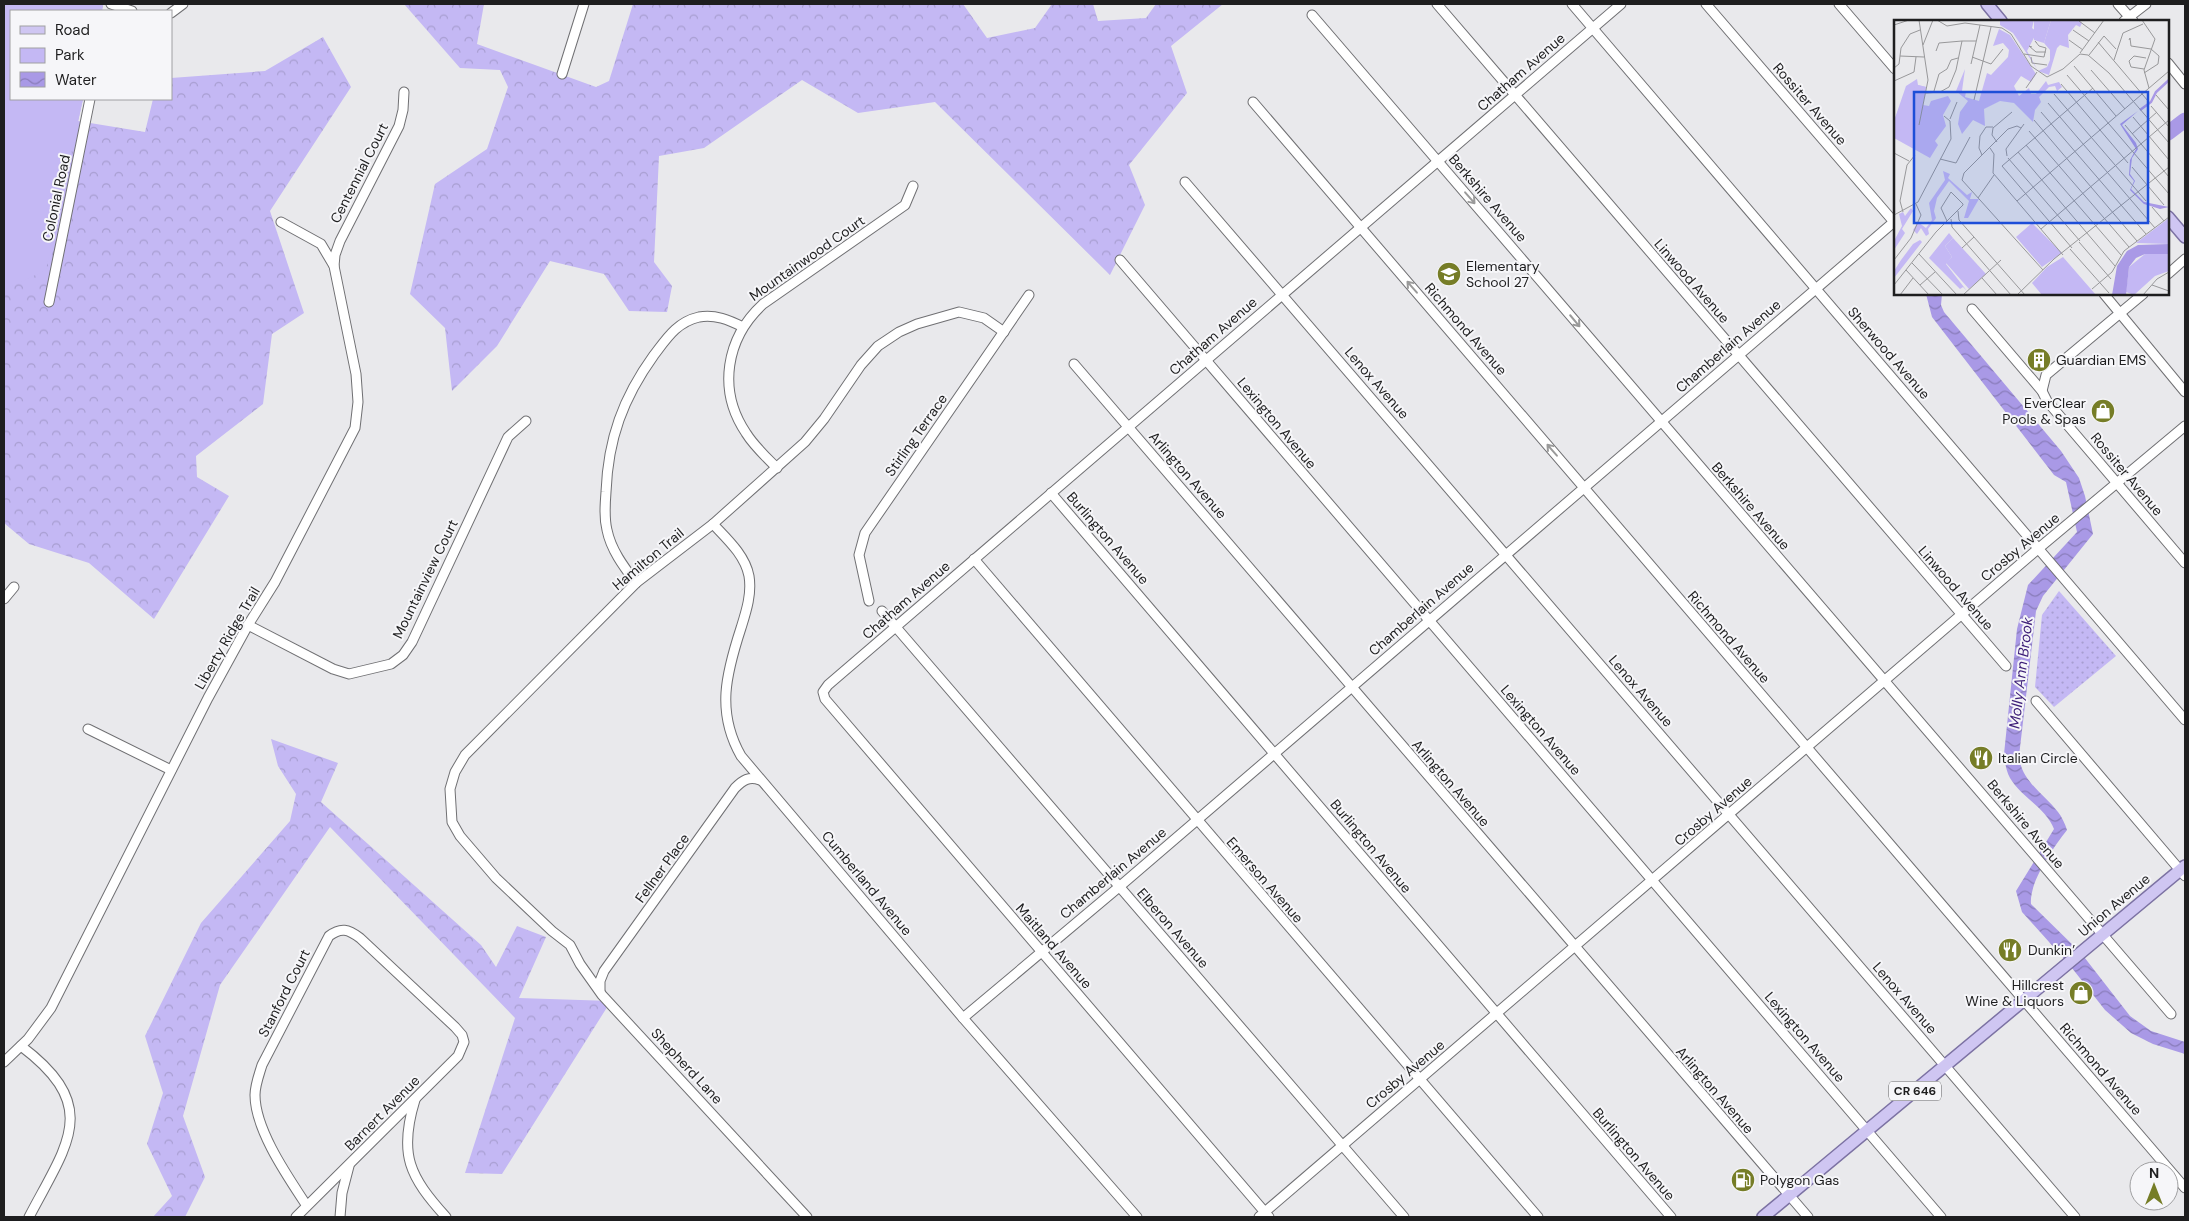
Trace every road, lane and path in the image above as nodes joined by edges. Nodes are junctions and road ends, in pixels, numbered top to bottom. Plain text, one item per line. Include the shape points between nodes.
1 (111, 4) edge
2 (183, 4) edge
3 (584, 4) edge
4 (1437, 4) edge
5 (1572, 4) edge
6 (1622, 4) edge
7 (1706, 4) edge
8 (1839, 4) edge
9 (1986, 4) edge
10 (2118, 4) edge
11 (2146, 4) edge
12 (129, 10) edge
13 (172, 12) edge
14 (1312, 15) dead end
15 (2000, 20) edge
16 (2129, 20) edge
17 (1592, 29) junction
18 (2169, 64) edge
19 (1894, 68) edge
20 (562, 74) dead end
21 (2185, 84) edge
22 (404, 92) dead end
23 (1514, 96) junction
24 (90, 100) edge
25 (1253, 102) dead end
26 (1438, 161) junction
27 (1185, 182) dead end
28 (913, 186) dead end
29 (2169, 218) edge
30 (1894, 221) edge
31 (281, 222) dead end
32 (1360, 228) junction
33 (2185, 237) edge
34 (2185, 259) edge
35 (1120, 260) dead end
36 (334, 266) junction
37 (2169, 273) edge
38 (1815, 289) junction
39 (1282, 294) junction
40 (1029, 295) dead end
41 (2105, 295) edge
42 (2142, 295) edge
43 (49, 302) dead end
44 (1972, 309) dead end
45 (2120, 313) junction
46 (743, 327) junction
47 (1004, 332) junction
48 (1738, 355) junction
49 (1206, 360) junction
50 (1074, 364) dead end
51 (2042, 391) junction
52 (2185, 392) edge
53 (526, 421) dead end
54 (1661, 422) junction
55 (1128, 426) junction
56 (2185, 426) edge
57 (777, 468) junction
58 (2116, 483) junction
59 (1583, 487) junction
60 (1051, 492) junction
61 (713, 524) junction
62 (2038, 548) junction
63 (1506, 554) junction
64 (974, 559) junction
65 (2185, 563) edge
66 (636, 583) junction
67 (14, 587) dead end
68 (4, 599) edge
69 (869, 601) dead end
70 (882, 611) dead end
71 (1961, 615) junction
72 (1428, 621) junction
73 (248, 625) junction
74 (896, 627) junction
75 (2006, 666) dead end
76 (1884, 682) junction
77 (1351, 687) junction
78 (824, 690) joint
79 (2036, 701) dead end
80 (2185, 720) edge
81 (88, 729) dead end
82 (1807, 748) junction
83 (1274, 754) junction
84 (171, 770) junction
85 (761, 780) junction
86 (1729, 815) junction
87 (1196, 821) junction
88 (2183, 871) edge
89 (1652, 881) junction
90 (1120, 887) junction
91 (552, 931) joint
92 (2102, 935) junction
93 (1574, 947) junction
94 (1042, 952) junction
95 (600, 990) junction
96 (2023, 1000) junction
97 (1496, 1014) junction
98 (2171, 1014) dead end
99 (963, 1018) junction
100 (450, 1022) joint
101 (21, 1046) junction
102 (4, 1062) edge
103 (1945, 1066) junction
104 (1420, 1079) junction
105 (415, 1099) junction
106 (1867, 1131) junction
107 (1342, 1145) junction
108 (349, 1165) junction
109 (2185, 1188) edge
110 (1789, 1196) junction
111 (307, 1206) junction
112 (1264, 1216) edge
113 (29, 1217) edge
114 (296, 1217) edge
115 (340, 1217) edge
116 (446, 1217) edge
117 (807, 1217) edge
118 (1137, 1217) edge
119 (1404, 1217) edge
120 (1538, 1217) edge
121 (1671, 1217) edge
122 (1763, 1217) edge
123 (1808, 1217) edge
124 (1941, 1217) edge
125 (2075, 1217) edge

1 - 12 street
2 - 13 street
3 - 20 street
4 - 23 street, Linwood Avenue
5 - 17 street, Sherwood Avenue
6 - 17 street, Chatham Avenue
7 - 30 street, Rossiter Avenue
8 - 19 street
9 - 15 main road
10 - 16 street
11 - 16 street
14 - 26 street, Berkshire Avenue
17 - 23 street, Chatham Avenue
17 - 38 street, Sherwood Avenue
18 - 21 street
22 - 36 street, Centennial Court via 398,126 340,241
23 - 26 street, Chatham Avenue
23 - 48 street, Linwood Avenue
24 - 43 street, Colonial Road
25 - 32 street, Richmond Avenue
26 - 32 street, Chatham Avenue
26 -> 54 street, Berkshire Avenue
27 - 39 street, Lenox Avenue
28 - 46 street, Mountainwood Court via 905,205 763,304
29 - 33 main road
30 - 38 street, Chamberlain Avenue
31 - 36 street, Liberty Ridge Trail via 320,244
32 - 39 street, Chatham Avenue
59 -> 32 street, Richmond Avenue
34 - 37 street
35 - 49 street, Lexington Avenue
36 - 73 street, Liberty Ridge Trail via 358,389 355,428 275,582
38 - 48 street, Chamberlain Avenue
38 - 62 street, Sherwood Avenue
39 - 49 street, Chatham Avenue
39 - 63 street, Lenox Avenue
40 - 47 street, Stirling Terrace
41 - 45 street
42 - 45 street
44 - 51 street, Rossiter Avenue
45 - 51 street via 2046,375
45 - 52 street
46 - 57 street, Mountainwood Court via 729,366 731,398 746,434
46 - 66 street via 726,319 707,316 676,327 633,385 620,413 606,476 606,521 615,551
47 - 57 street, Hamilton Trail via 984,318 959,312 917,324 890,337 861,365 815,430
47 - 69 street, Stirling Terrace via 865,533 860,564
48 - 54 street, Chamberlain Avenue
48 - 71 street, Linwood Avenue
49 - 55 street, Chatham Avenue
49 - 72 street, Lexington Avenue
50 - 55 street, Arlington Avenue
51 - 58 street, Rossiter Avenue
53 - 73 street, Mountainview Court via 508,437 412,642 391,664 349,674
54 - 59 street, Chamberlain Avenue
54 - 76 street, Berkshire Avenue
55 - 60 street, Chatham Avenue
55 - 77 street, Arlington Avenue
56 - 58 street, Crosby Avenue
57 - 61 street, Hamilton Trail
58 - 62 street, Crosby Avenue
58 - 65 street, Rossiter Avenue
59 - 63 street, Chamberlain Avenue
59 - 82 street, Richmond Avenue
60 - 64 street, Chatham Avenue
60 - 83 street, Burlington Avenue
61 - 66 street, Hamilton Trail
61 - 85 street, Cumberland Avenue via 739,552 749,576 746,613 726,685 725,710 735,746
62 - 71 street, Crosby Avenue
62 - 80 street, Sherwood Avenue
63 - 72 street, Chamberlain Avenue
63 - 86 street, Lenox Avenue
64 - 74 street, Chatham Avenue
64 - 87 street, Emerson Avenue
66 - 91 street, Hamilton Trail via 466,756 455,772 450,789 452,822 460,836 496,878
67 - 68 street
70 - 74 street, Elberon Avenue
71 - 75 street, Linwood Avenue
71 - 76 street, Crosby Avenue
72 - 77 street, Chamberlain Avenue
72 - 89 street, Lexington Avenue
73 - 84 street, Liberty Ridge Trail
74 - 78 street, Chatham Avenue
74 - 90 street, Elberon Avenue
76 - 82 street, Crosby Avenue
76 - 92 street, Berkshire Avenue
77 - 83 street, Chamberlain Avenue
77 - 93 street, Arlington Avenue
78 - 94 street, Maitland Avenue via 825,699
79 - 88 street
81 - 84 street
82 - 86 street, Crosby Avenue
82 - 96 street, Richmond Avenue
83 - 87 street, Chamberlain Avenue
83 - 97 street, Burlington Avenue
84 - 101 street, Liberty Ridge Trail via 51,1008
85 - 95 street, Fellner Place via 746,779 736,788 604,971
85 - 99 street, Cumberland Avenue
86 - 89 street, Crosby Avenue
86 - 103 street, Lenox Avenue
87 - 90 street, Chamberlain Avenue
87 - 104 street, Emerson Avenue
88 - 92 main road, Union Avenue / CR 646
89 - 93 street, Crosby Avenue
89 - 106 street, Lexington Avenue
90 - 94 street, Chamberlain Avenue
90 - 107 street, Elberon Avenue
91 - 95 street, Shepherd Lane via 570,945
92 - 96 main road, Union Avenue / CR 646
92 - 98 street, Berkshire Avenue
93 - 97 street, Crosby Avenue
93 - 110 street, Arlington Avenue
94 - 99 street, Chamberlain Avenue
94 - 112 street, Maitland Avenue
95 - 117 street, Shepherd Lane
96 - 103 main road, Union Avenue / CR 646
96 - 109 street, Richmond Avenue
97 - 104 street, Crosby Avenue
97 - 121 street, Burlington Avenue
99 - 118 street, Cumberland Avenue
100 - 105 street, Barnert Avenue via 462,1034 462,1050
100 - 111 street, Stanford Court via 354,934 343,929 329,936 262,1065 256,1086 260,1125
101 - 102 street, Liberty Ridge Trail
101 - 113 street via 60,1084 68,1105 71,1127 67,1144
103 - 106 main road, Union Avenue / CR 646
103 - 125 street, Lenox Avenue
104 - 107 street, Crosby Avenue
104 - 120 street, Emerson Avenue
105 - 108 street, Barnert Avenue
105 - 116 street via 406,1142 409,1162 423,1191
106 - 110 main road, Union Avenue / CR 646
106 - 124 street, Lexington Avenue
107 - 112 street, Crosby Avenue
107 - 119 street, Elberon Avenue
108 - 111 street, Barnert Avenue
108 - 115 street
110 - 122 main road, Union Avenue / CR 646
110 - 123 street, Arlington Avenue
111 - 114 street, Barnert Avenue

